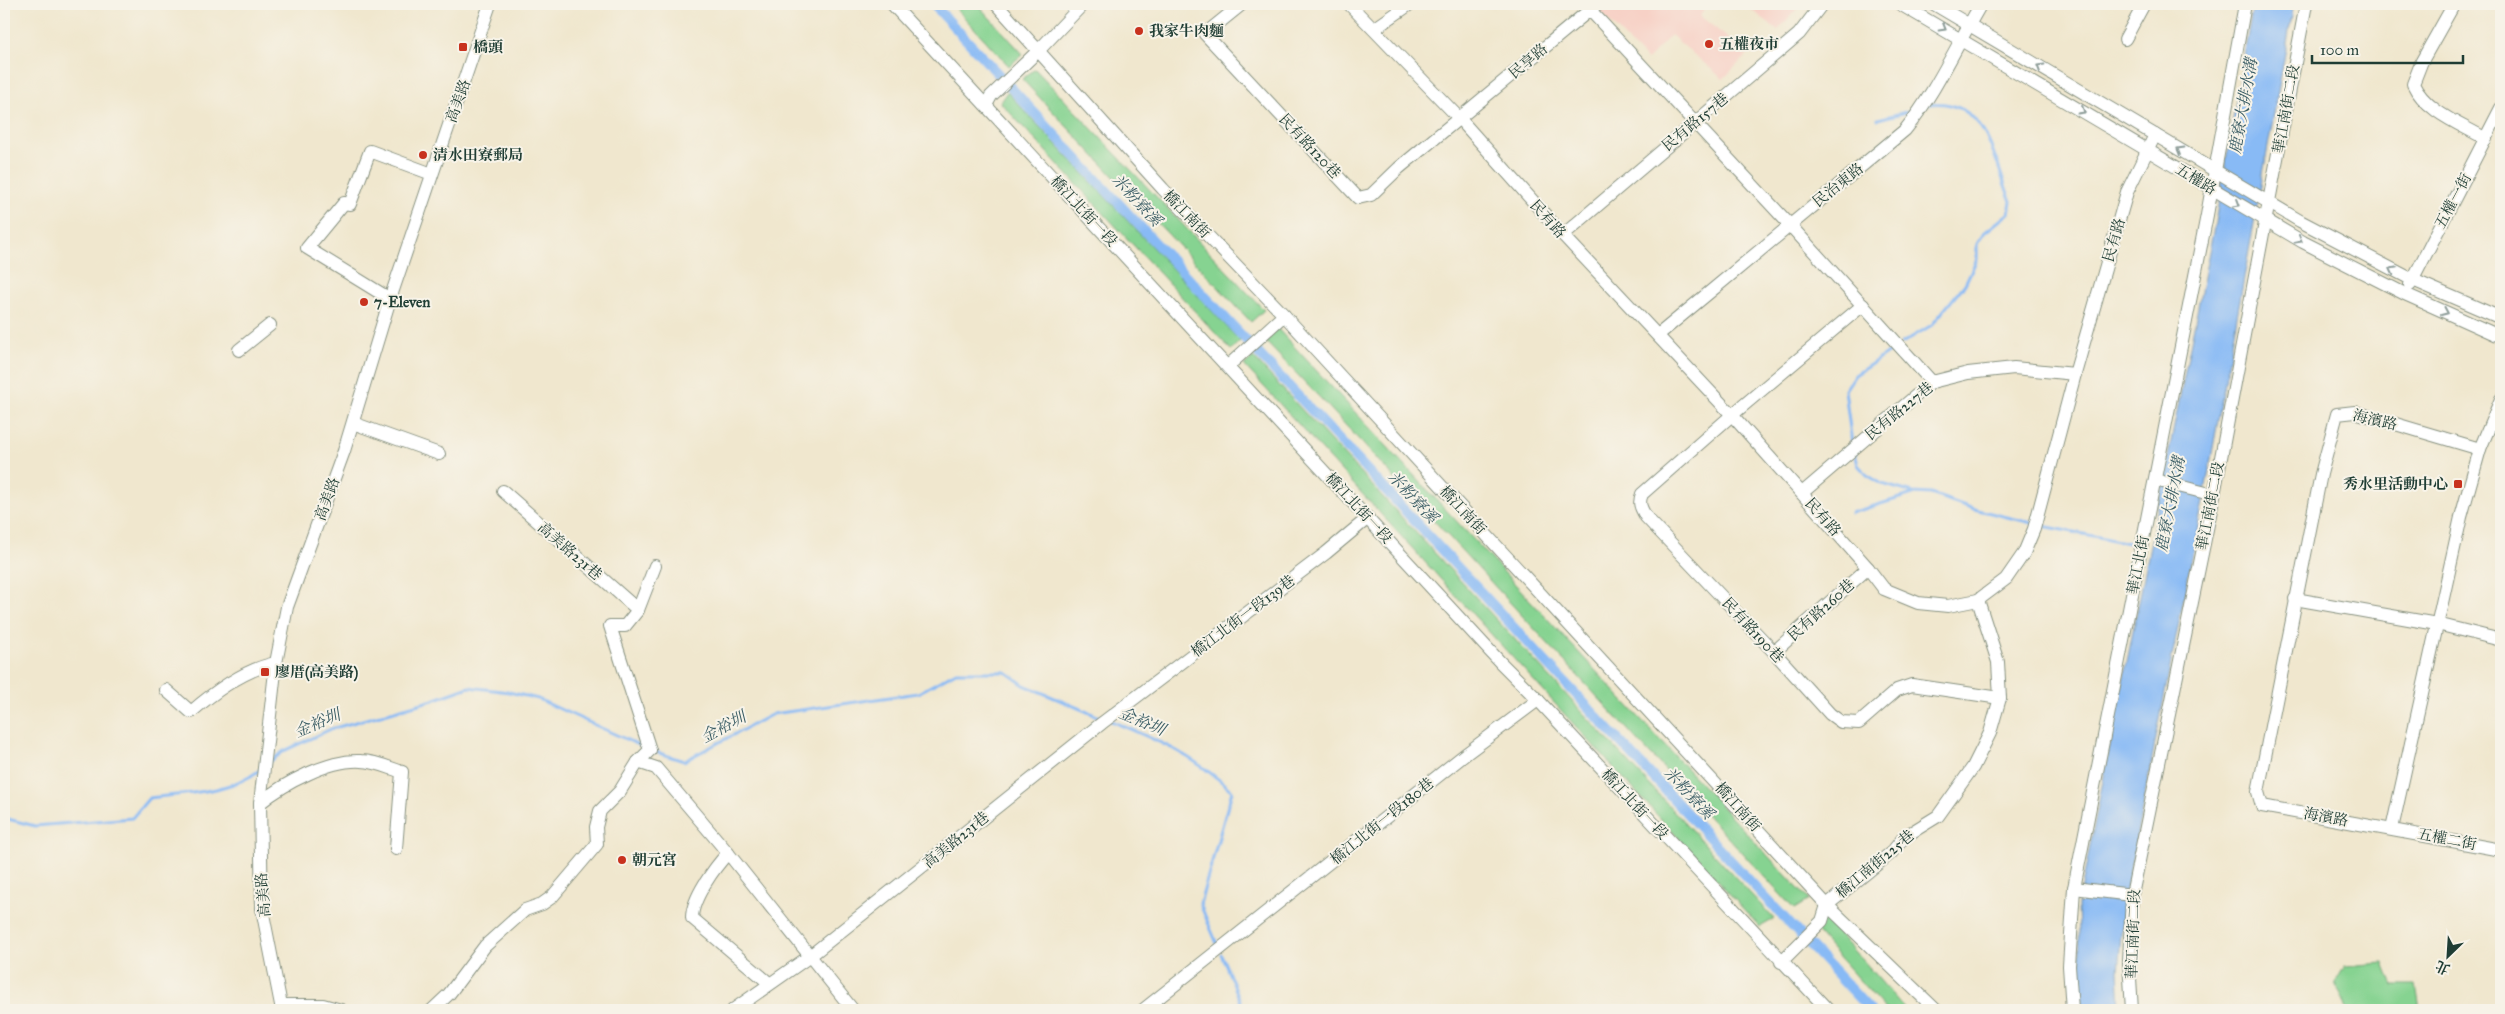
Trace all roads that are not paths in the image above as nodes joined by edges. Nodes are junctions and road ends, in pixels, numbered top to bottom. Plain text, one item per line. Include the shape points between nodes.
1 (490, 4) edge
2 (892, 4) edge
3 (996, 4) edge
4 (1083, 4) edge
5 (1242, 4) edge
6 (1349, 4) edge
7 (1410, 4) edge
8 (1822, 4) edge
9 (1900, 4) edge
10 (1934, 4) edge
11 (1981, 4) edge
12 (2144, 4) edge
13 (2245, 4) edge
14 (2306, 4) edge
15 (2454, 4) edge
16 (1593, 7) edge
17 (1969, 24) junction
18 (1374, 29) junction
19 (1960, 38) junction
20 (2124, 39) dead end
21 (1038, 51) junction
22 (986, 105) junction
23 (2501, 108) edge
24 (1459, 118) junction
25 (1694, 122) junction
26 (2155, 136) junction
27 (2486, 139) junction
28 (2149, 151) junction
29 (2218, 173) junction
30 (432, 174) junction
31 (2214, 190) junction
32 (2264, 200) junction
33 (2261, 218) junction
34 (1789, 224) junction
35 (1562, 235) junction
36 (2412, 280) junction
37 (2405, 294) junction
38 (390, 299) junction
39 (1863, 306) junction
40 (1284, 315) junction
41 (2501, 318) edge
42 (270, 324) dead end
43 (1658, 335) junction
44 (2501, 337) edge
45 (239, 350) dead end
46 (1233, 362) junction
47 (2074, 374) junction
48 (1932, 382) junction
49 (2501, 399) edge
50 (1732, 415) junction
51 (352, 422) junction
52 (2480, 449) junction
53 (439, 454) dead end
54 (2158, 481) junction
55 (503, 491) dead end
56 (1802, 493) junction
57 (2210, 494) junction
58 (1368, 518) junction
59 (655, 566) dead end
60 (1868, 568) junction
61 (2295, 599) junction
62 (1978, 600) junction
63 (638, 610) junction
64 (2437, 624) junction
65 (2501, 640) edge
66 (1774, 652) junction
67 (276, 663) junction
68 (166, 690) dead end
69 (2000, 698) junction
70 (1538, 700) junction
71 (1102, 723) joint
72 (638, 762) junction
73 (260, 803) junction
74 (2392, 828) junction
75 (396, 849) dead end
76 (2501, 850) edge
77 (728, 853) junction
78 (2077, 889) junction
79 (2130, 895) junction
80 (1827, 905) junction
81 (810, 956) junction
82 (1781, 962) junction
83 (769, 983) junction
84 (282, 1008) edge
85 (341, 1010) edge
86 (432, 1010) edge
87 (733, 1010) edge
88 (853, 1010) edge
89 (1143, 1010) edge
90 (1828, 1010) edge
91 (1936, 1010) edge
92 (2072, 1010) edge
93 (2132, 1010) edge

1 - 30 street, 高美路
2 - 22 street, 橋江北街一段
3 - 21 street, 橋江南街
4 - 21 street
5 - 24 street, 民有路120巷 via 1205,34 1358,198 1371,195
6 - 18 street, 民有路
7 - 18 street
8 - 25 street, 民有路157巷 via 1799,34
9 -> 19 street, 五權路
10 - 17 street, 五權路
11 - 17 street, 民治東路
12 - 20 street
13 - 29 street, 華江北街
14 - 32 street, 華江南街二段
15 - 27 street via 2413,84 2429,106
16 - 24 street, 民享路
16 - 25 street
17 - 19 street, 民治東路
26 -> 17 street, 五權路
18 - 24 street, 民有路
19 -> 28 street, 五權路
19 - 34 street, 民治東路 via 1924,107 1905,130
21 - 22 street via 994,93
21 - 40 street, 橋江南街 via 1163,189
22 - 46 street, 橋江北街一段
23 - 27 street, 五權一街
24 - 35 street, 民有路
25 - 34 street
25 - 35 street, 民有路157巷
26 - 28 street, 民有路
29 -> 26 street, 五權路
27 - 36 street, 五權一街
28 - 31 street, 五權路
28 - 47 street, 民有路 via 2127,192
29 - 31 street, 華江北街
29 - 32 street, 五權路
30 - 38 street, 高美路
30 - 38 street via 370,151 350,204 344,204 307,248
31 -> 33 street, 五權路
31 - 54 street, 華江北街
32 - 33 street, 華江南街二段
36 -> 32 street, 五權路
33 -> 37 street, 五權路
33 - 57 street, 華江南街二段
34 - 39 street
34 - 43 street, 民治東路
35 - 43 street, 民有路
36 - 37 street, 五權一街
36 - 41 street, 五權路
37 -> 44 street, 五權路
38 - 51 street, 高美路
39 - 48 street
39 - 50 street, 民有路190巷
40 - 46 street
40 - 80 street, 橋江南街
42 - 45 street
43 - 50 street, 民有路
46 - 58 street, 橋江北街一段
47 - 48 street, 民有路227巷 via 2014,368 1968,373
47 - 62 street, 民有路 via 2034,529 2024,553 2006,579
48 - 56 street, 民有路227巷
49 - 52 street
50 - 56 street, 民有路
50 - 66 street, 民有路190巷 via 1642,494 1639,502 1646,517
51 - 53 street
51 - 67 street, 高美路 via 287,607
52 - 61 street, 海濱路 via 2355,412 2337,414
52 - 64 street
54 - 57 street
54 - 78 street, 華江北街
55 - 63 street, 高美路231巷
56 - 60 street, 民有路
57 - 79 street, 華江南街二段
58 - 70 street, 橋江北街一段
58 - 71 street, 橋江北街一段139巷
59 - 63 street
60 - 62 street, 民有路 via 1884,589 1918,603 1948,606
60 - 66 street, 民有路260巷
61 - 64 street
61 - 74 street, 海濱路 via 2258,792 2262,806
62 - 69 street via 1998,662
63 - 72 street via 625,626 610,626 650,750
64 - 65 street
64 - 74 street
66 - 69 street, 民有路190巷 via 1841,722 1859,723 1897,690 1912,686
67 - 68 street via 263,666 216,690 192,712
67 - 73 street, 高美路
69 - 80 street, 橋江南街225巷 via 1990,733 1973,767 1938,816 1904,837 1892,852
70 - 82 street, 橋江北街一段
70 - 89 street, 橋江北街一段180巷
71 - 81 street, 高美路231巷
72 - 77 street via 656,768
72 - 86 street via 620,790 600,811 596,827 597,844 552,897 525,910 485,946 449,994
73 - 75 street via 275,791 336,762 363,760 402,772
73 - 84 street, 高美路 via 262,909
74 - 76 street, 五權二街
77 - 81 street
77 - 83 street via 715,867 692,910 692,918
78 - 79 street
78 - 92 street, 華江北街 via 2069,966
79 - 93 street, 華江南街二段
80 - 82 street, 橋江南街225巷 via 1822,921
80 - 91 street, 橋江南街
81 - 83 street, 高美路231巷
81 - 88 street
82 - 90 street, 橋江北街一段
83 - 87 street, 高美路231巷
84 - 85 street via 322,1005

